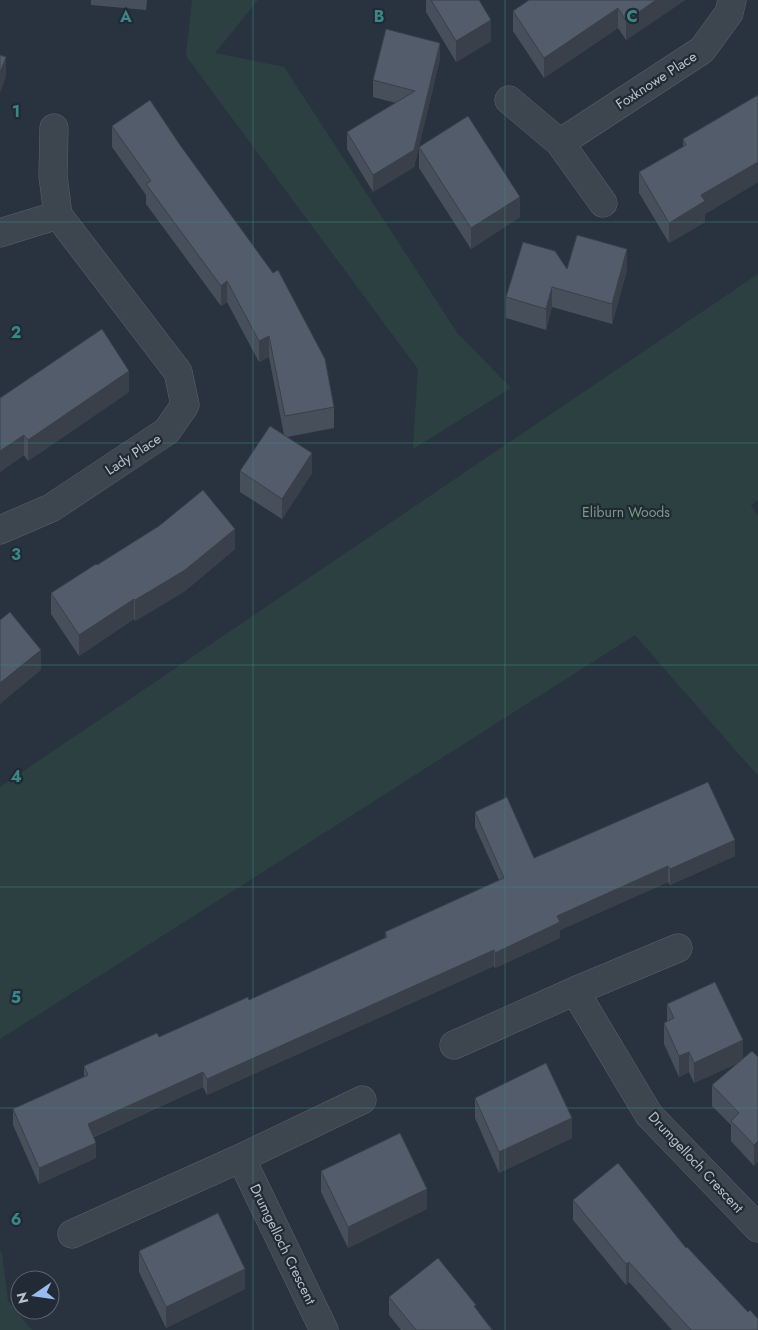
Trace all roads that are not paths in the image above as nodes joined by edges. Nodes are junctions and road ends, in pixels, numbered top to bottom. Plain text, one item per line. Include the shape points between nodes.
1 (732, 0) edge
2 (509, 100) dead end
3 (54, 128) dead end
4 (560, 143) junction
5 (603, 203) dead end
6 (58, 215) junction
7 (0, 233) edge
8 (0, 530) edge
9 (678, 948) dead end
10 (575, 992) junction
11 (454, 1045) dead end
12 (362, 1100) dead end
13 (241, 1158) junction
14 (758, 1228) edge
15 (72, 1234) dead end
16 (324, 1330) edge

1 - 4 street, Foxknowe Place via 729,13 702,50
2 - 4 street
3 - 6 street via 53,176
4 - 5 street
6 - 7 street
6 - 8 street, Lady Place via 178,372 185,405 167,431 51,508
9 - 10 street
10 - 11 street
10 - 14 street, Drumgelloch Crescent via 649,1115
12 - 13 street
13 - 15 street
13 - 16 street, Drumgelloch Crescent

